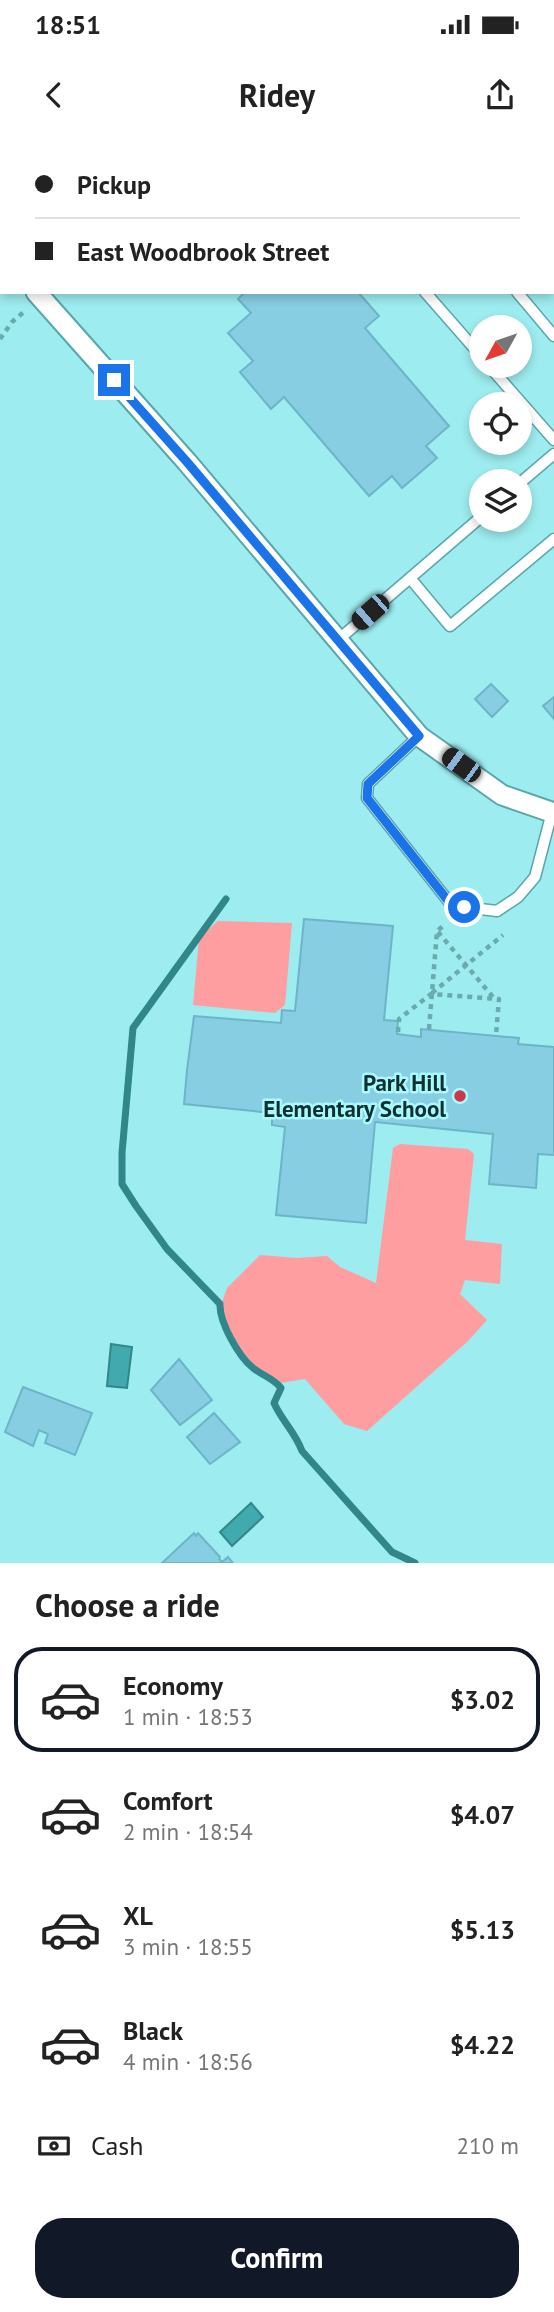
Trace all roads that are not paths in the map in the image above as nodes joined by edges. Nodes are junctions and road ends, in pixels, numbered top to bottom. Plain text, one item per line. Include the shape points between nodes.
1 (427, 294) edge
2 (519, 294) edge
3 (38, 295) edge
4 (554, 335) edge
5 (469, 342) edge
6 (500, 378) edge
7 (554, 440) edge
8 (554, 454) edge
9 (532, 473) edge
10 (469, 527) edge
11 (554, 538) edge
12 (410, 578) junction
13 (338, 640) junction
14 (419, 736) junction
15 (553, 812) edge

1 - 5 lane
2 - 4 lane
3 - 13 street
6 - 7 lane
8 - 9 lane
10 - 12 lane
11 - 12 lane via 450,626
12 - 13 lane
13 - 14 street
14 - 15 street via 502,795
14 - 15 lane via 368,784 367,798 449,902 498,911 518,897 535,877

